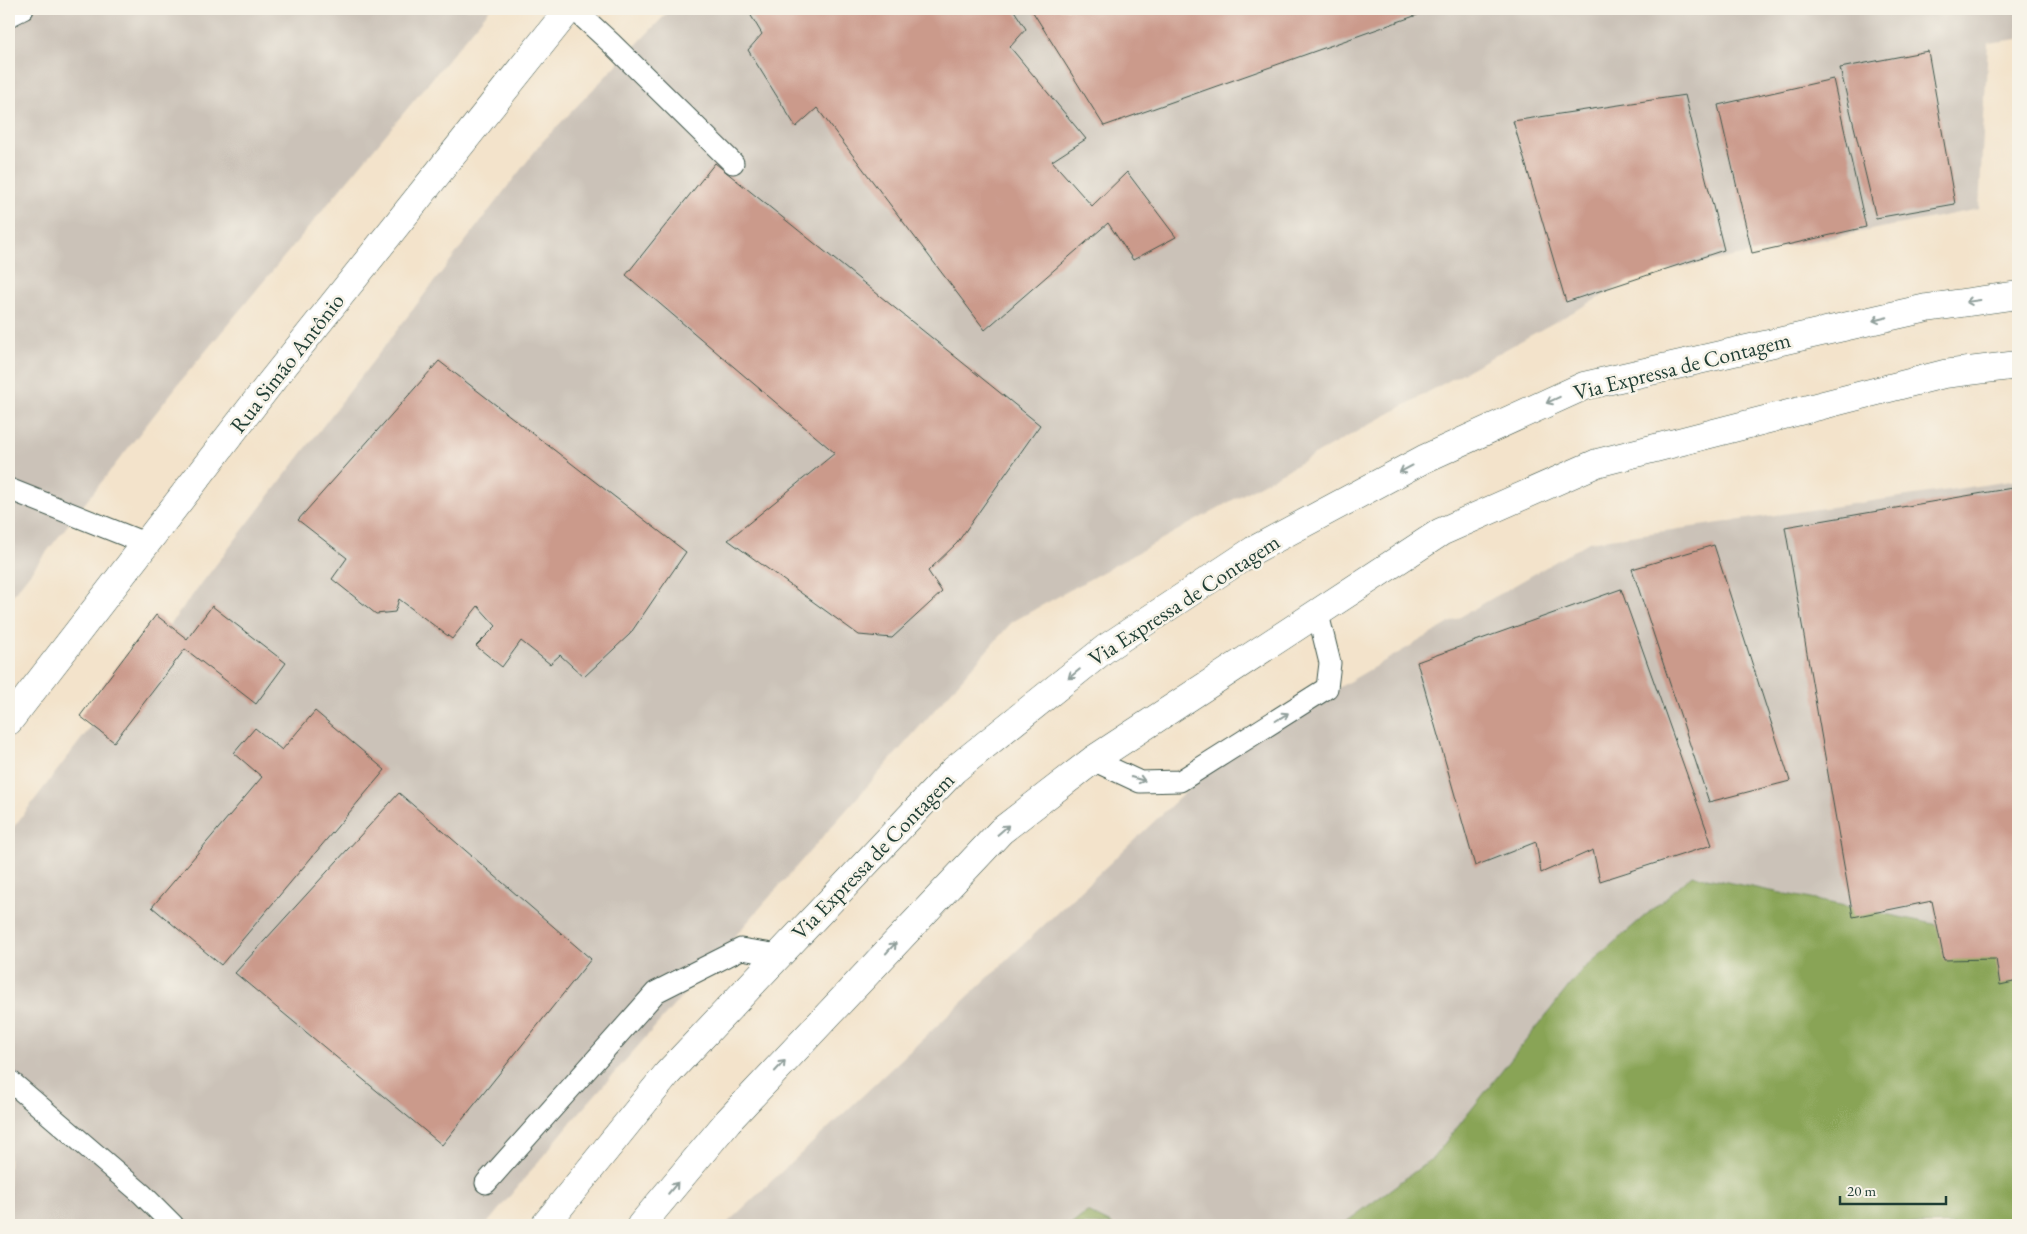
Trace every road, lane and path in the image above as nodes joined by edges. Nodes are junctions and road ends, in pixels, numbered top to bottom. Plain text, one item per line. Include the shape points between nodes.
1 (23, 9) edge
2 (569, 9) edge
3 (574, 9) edge
4 (9, 16) edge
5 (733, 163) dead end
6 (2018, 294) edge
7 (2018, 365) edge
8 (9, 489) edge
9 (146, 544) junction
10 (1318, 614) junction
11 (9, 721) edge
12 (1094, 760) junction
13 (779, 955) junction
14 (9, 1080) edge
15 (486, 1183) dead end
16 (173, 1225) edge
17 (544, 1225) edge
18 (641, 1225) edge

1 - 4 lane
2 - 9 main road, Rua Simão Antônio
3 - 5 lane
6 -> 13 main road, Via Expressa de Contagem via 1927,308 1584,386 1416,464 1254,550 1106,648 954,770
7 - 10 main road via 1944,374 1597,463 1441,532
8 - 9 lane
9 - 11 main road, Rua Simão Antônio
10 - 12 main road
12 -> 10 lane via 1140,782 1180,780 1327,688 1330,664
18 -> 12 main road via 728,1121 1001,832
13 - 15 lane via 741,949 656,992
13 - 17 main road, Via Expressa de Contagem via 667,1074
14 - 16 lane via 142,1194

